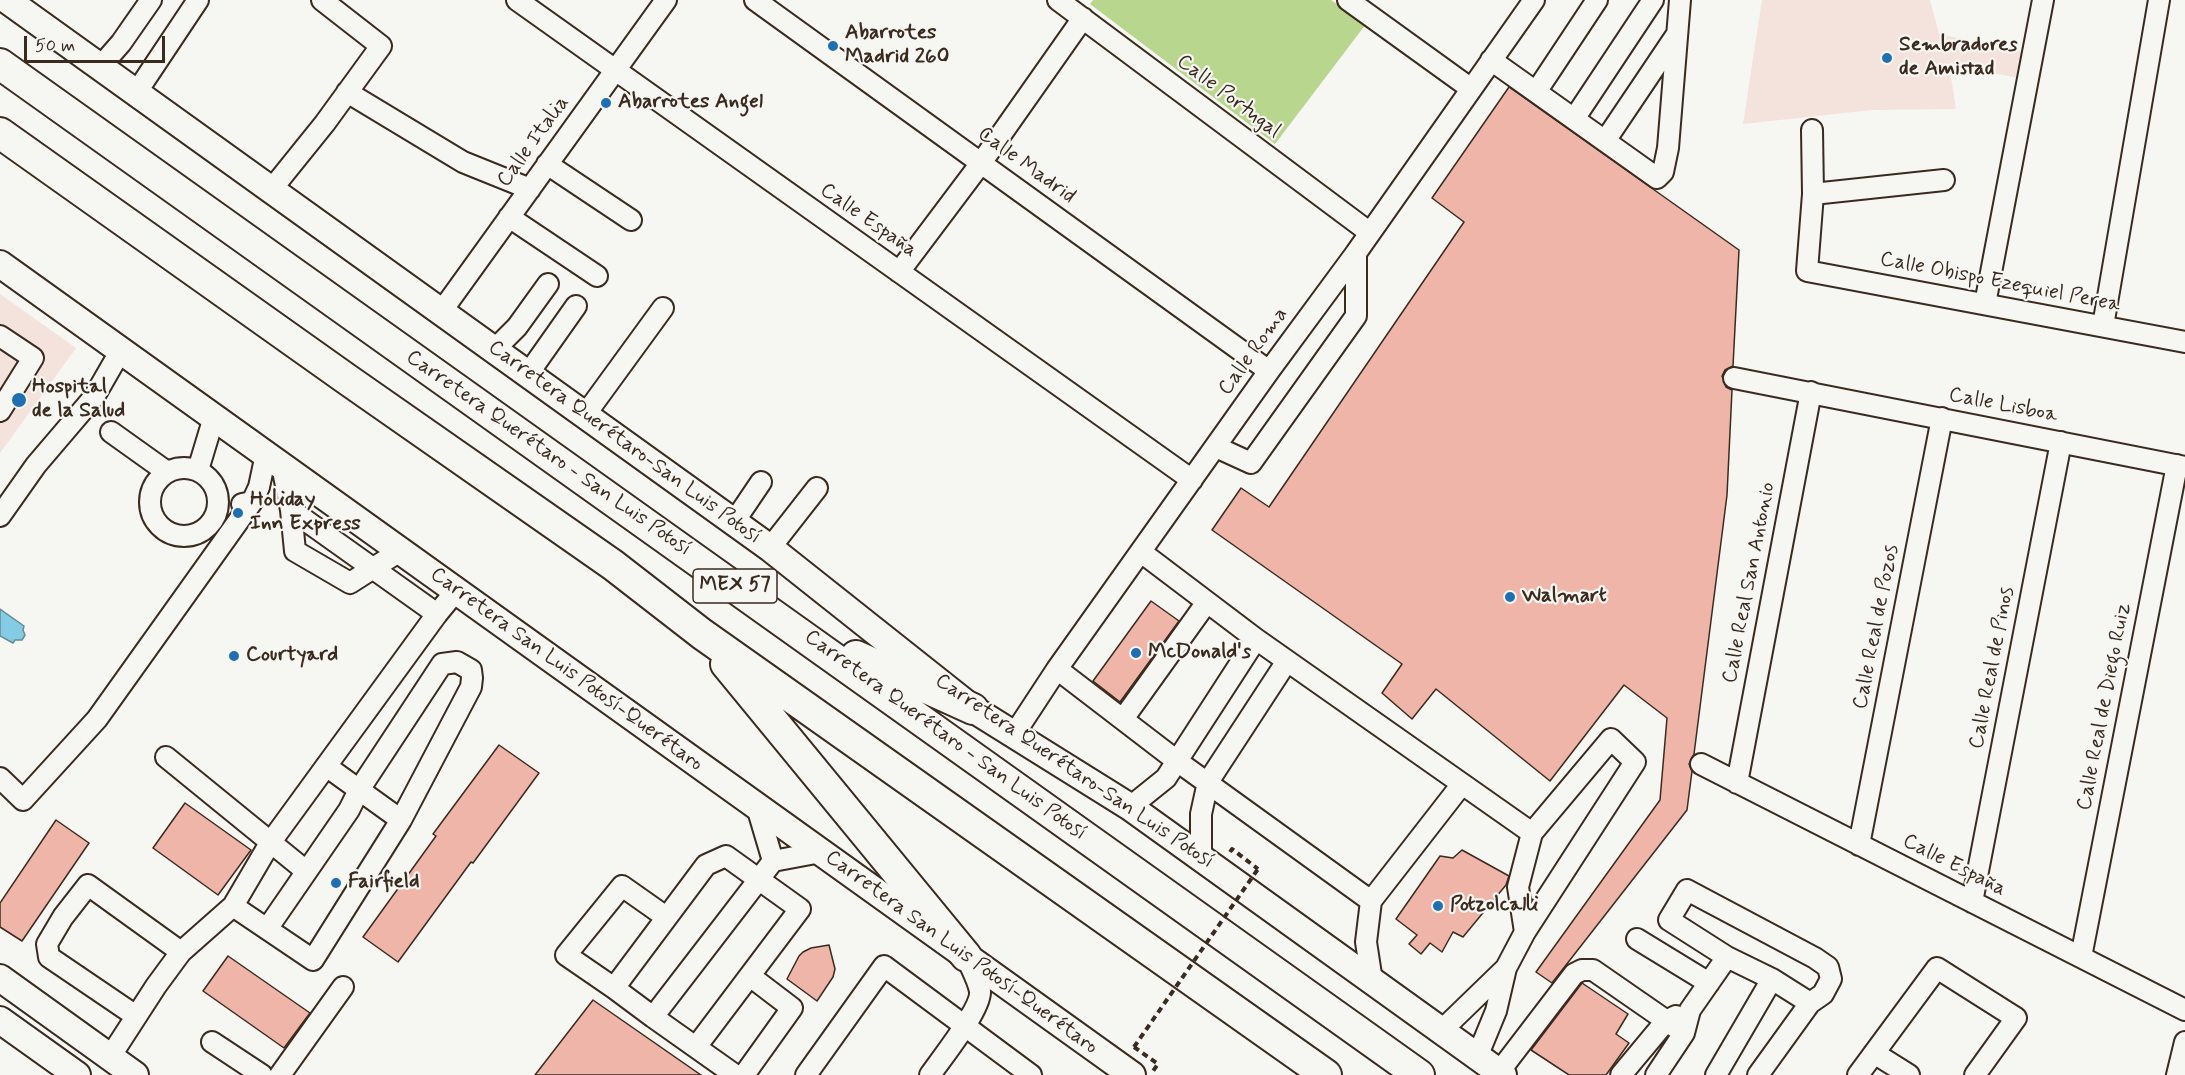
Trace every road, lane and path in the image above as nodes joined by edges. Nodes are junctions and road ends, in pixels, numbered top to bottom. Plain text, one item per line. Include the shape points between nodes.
1 (7, 0) edge
2 (151, 0) edge
3 (198, 0) edge
4 (322, 0) edge
5 (517, 0) edge
6 (666, 0) edge
7 (754, 0) edge
8 (1058, 0) edge
9 (1348, 0) edge
10 (1534, 0) edge
11 (1597, 0) edge
12 (1653, 0) edge
13 (1680, 0) edge
14 (2043, 0) edge
15 (2159, 0) edge
16 (1083, 18) junction
17 (1677, 33) junction
18 (1491, 60) junction
19 (0, 64) edge
20 (100, 67) junction
21 (615, 70) junction
22 (1470, 88) junction
23 (347, 92) junction
24 (1536, 92) junction
25 (136, 93) junction
26 (1574, 119) junction
27 (1812, 130) dead end
28 (10, 140) edge
29 (1605, 141) junction
30 (981, 163) junction
31 (547, 164) junction
32 (1944, 180) dead end
33 (530, 189) junction
34 (271, 190) junction
35 (1813, 194) junction
36 (510, 217) junction
37 (631, 220) dead end
38 (1369, 232) junction
39 (1356, 253) junction
40 (0, 264) edge
41 (899, 272) junction
42 (597, 276) dead end
43 (548, 284) dead end
44 (1985, 304) junction
45 (576, 306) dead end
46 (663, 308) dead end
47 (441, 312) junction
48 (2103, 326) junction
49 (0, 336) edge
50 (2185, 342) edge
51 (121, 350) junction
52 (494, 350) junction
53 (1269, 371) junction
54 (528, 374) junction
55 (1734, 378) dead end
56 (1811, 392) junction
57 (0, 411) edge
58 (585, 415) junction
59 (214, 417) junction
60 (1941, 418) junction
61 (111, 432) dead end
62 (2061, 442) junction
63 (1216, 447) junction
64 (274, 460) junction
65 (2181, 466) edge
66 (198, 470) junction
67 (167, 472) junction
68 (1192, 480) junction
69 (761, 482) dead end
70 (817, 488) dead end
71 (252, 502) junction
72 (218, 506) junction
73 (291, 510) junction
74 (0, 516) edge
75 (734, 522) junction
76 (327, 536) junction
77 (770, 548) junction
78 (400, 551) junction
79 (1141, 552) junction
80 (311, 560) junction
81 (372, 568) junction
82 (456, 591) junction
83 (1207, 602) junction
84 (437, 614) junction
85 (792, 626) junction
86 (702, 634) junction
87 (1256, 639) junction
88 (1287, 661) junction
89 (1057, 669) junction
90 (973, 709) junction
91 (1123, 719) junction
92 (1015, 733) junction
93 (166, 758) dead end
94 (1177, 762) junction
95 (1701, 764) dead end
96 (326, 766) junction
97 (0, 778) edge
98 (1208, 782) junction
99 (1737, 783) junction
100 (1462, 784) junction
101 (359, 790) junction
102 (757, 807) junction
103 (1130, 807) junction
104 (401, 820) junction
105 (1532, 833) junction
106 (270, 843) junction
107 (1859, 845) junction
108 (1233, 849) dead end
109 (821, 852) junction
110 (1201, 858) junction
111 (773, 861) junction
112 (306, 871) junction
113 (759, 880) junction
114 (1371, 901) junction
115 (1972, 902) junction
116 (233, 906) junction
117 (666, 916) junction
118 (267, 929) junction
119 (1525, 932) junction
120 (1637, 939) dead end
121 (181, 952) junction
122 (966, 956) junction
123 (1727, 957) junction
124 (2081, 957) junction
125 (1506, 968) junction
126 (750, 976) junction
127 (0, 978) edge
128 (1772, 979) junction
129 (1372, 981) junction
130 (1709, 983) junction
131 (343, 987) dead end
132 (614, 988) junction
133 (1810, 1003) junction
134 (1690, 1010) junction
135 (2185, 1010) edge
136 (136, 1016) junction
137 (653, 1017) junction
138 (0, 1020) edge
139 (1666, 1021) junction
140 (965, 1025) junction
141 (1441, 1031) junction
142 (1684, 1034) junction
143 (212, 1042) dead end
144 (2185, 1042) edge
145 (696, 1047) junction
146 (1874, 1053) junction
147 (1477, 1057) junction
148 (110, 1058) junction
149 (1158, 1064) dead end
150 (1501, 1074) edge
151 (77, 1075) edge
152 (135, 1075) edge
153 (262, 1075) edge
154 (280, 1075) edge
155 (735, 1075) edge
156 (744, 1075) edge
157 (807, 1075) edge
158 (930, 1075) edge
159 (1031, 1075) edge
160 (1132, 1075) edge
161 (1326, 1075) edge
162 (1419, 1075) edge
163 (1621, 1075) edge
164 (1656, 1075) edge
165 (1716, 1075) edge
166 (1758, 1075) edge
167 (1858, 1075) edge
168 (1908, 1075) edge
169 (1975, 1075) edge
170 (2177, 1075) edge

1 - 20 main road, Carretera Querétaro-San Luis Potosí
2 - 20 street
3 - 25 street
4 - 23 street via 381,46
5 - 21 street, Calle España
6 - 21 street, Calle Italia
7 - 30 street, Calle Madrid
8 - 16 street, Calle Portugal
9 - 22 street
10 - 18 street, Calle Roma
11 - 24 street
12 - 26 street
13 - 17 street
14 - 44 street
15 - 48 street
16 - 30 street
16 - 38 street, Calle Portugal
17 - 29 street
17 - 29 street via 1663,172 1657,178
18 - 22 street, Calle Roma
18 - 24 street
19 - 85 highway, Carretera Querétaro - San Luis Potosí / MEX 57
20 - 25 main road, Carretera Querétaro-San Luis Potosí
21 - 31 street, Calle Italia
21 - 41 street, Calle España
22 - 38 street, Calle Roma
23 - 33 street via 463,162
23 - 34 street
24 - 26 street
25 - 34 main road, Carretera Querétaro-San Luis Potosí
26 - 29 street
27 - 35 street
28 - 86 highway, MEX 57 via 613,565
30 - 41 street
30 - 53 street, Calle Madrid
31 - 33 street, Calle Italia
31 - 37 street
32 - 35 street
33 - 36 street, Calle Italia
34 - 47 main road, Carretera Querétaro-San Luis Potosí
35 - 44 street, Calle Obispo Ezequiel Perea via 1807,271
36 - 42 street
36 - 47 street, Calle Italia
38 - 39 street, Calle Roma
39 - 53 street, Calle Roma
39 - 63 street via 1356,316 1251,463
40 - 51 main road, Carretera San Luis Potosí-Querétaro
41 - 68 street, Calle España
43 - 52 street via 517,327
44 - 48 street, Calle Obispo Ezequiel Perea
45 - 54 street
46 - 58 street
47 - 52 main road, Carretera Querétaro-San Luis Potosí
48 - 50 street, Calle Obispo Ezequiel Perea
49 - 57 street via 33,358
51 - 59 main road, Carretera San Luis Potosí-Querétaro
51 - 74 street via 94,397 36,465
52 - 54 main road, Carretera Querétaro-San Luis Potosí
53 - 63 street, Calle Roma
54 - 58 main road, Carretera Querétaro-San Luis Potosí
55 - 56 street, Calle Lisboa
56 - 60 street, Calle Lisboa
56 - 99 street, Calle Real San Antonio
58 - 75 main road, Carretera Querétaro-San Luis Potosí
59 - 64 main road, Carretera San Luis Potosí-Querétaro
59 - 66 street
60 - 62 street, Calle Lisboa
60 - 107 street, Calle Real de Pozos
61 - 67 street
62 - 65 street, Calle Lisboa
62 - 115 street, Calle Real de Pinos
63 - 68 street, Calle Roma
64 - 71 street
64 - 73 street
64 - 78 main road, Carretera San Luis Potosí-Querétaro
65 - 124 street, Calle Real de Diego Ruiz
66 - 67 street via 177,468
66 - 72 street via 214,485
67 - 72 street via 152,487 149,508 153,519 168,533 197,534 210,525
68 - 79 street, Calle Roma
69 - 75 street
70 - 77 street
71 - 72 street
71 - 97 street via 97,719 23,800
73 - 76 street
73 - 80 street via 295,551
75 - 77 main road, Carretera Querétaro-San Luis Potosí
76 - 80 street
76 - 81 street
77 - 90 main road, Carretera Querétaro-San Luis Potosí
78 - 81 street
78 - 82 main road, Carretera San Luis Potosí-Querétaro
79 - 83 street
79 - 89 street, Calle Roma
80 - 81 street via 350,583
81 - 84 street
82 - 84 street
82 - 102 main road, Carretera San Luis Potosí-Querétaro
83 - 87 street
83 - 91 street
84 - 96 street
85 - 90 highway
85 - 162 highway, Carretera Querétaro - San Luis Potosí / MEX 57
86 - 122 highway
86 - 161 highway, MEX 57
87 - 88 street
87 - 94 street
88 - 98 street
88 - 100 street
89 - 91 street
89 - 92 street, Calle Roma
90 - 92 main road, Carretera Querétaro-San Luis Potosí
91 - 94 street
92 - 103 main road, Carretera Querétaro-San Luis Potosí
93 - 106 street
94 - 98 street
94 - 103 street via 1166,778
95 - 99 street, Calle España
96 - 101 street
96 - 106 street
98 - 110 street via 1201,814
98 - 114 street
99 - 107 street, Calle España
100 - 105 street
100 - 114 street
101 - 104 street
101 - 104 street via 442,664 457,662 471,670 471,687
101 - 112 street
102 - 109 main road, Carretera San Luis Potosí-Querétaro
102 - 111 street
103 - 110 main road, Carretera Querétaro-San Luis Potosí
104 - 118 street via 313,960
105 - 119 street via 1518,886
105 - 119 street via 1611,739 1635,762
106 - 112 street
106 - 116 street
107 - 115 street, Calle España
108 - 149 path, bridge via 1258,869 1134,1047
109 - 111 street
109 - 122 main road, Carretera San Luis Potosí-Querétaro
110 - 129 main road, Carretera Querétaro-San Luis Potosí
111 - 113 street
112 - 118 street
113 - 117 street via 726,856 706,865
113 - 126 street via 800,909
113 - 137 street
114 - 129 street via 1366,942
115 - 124 street, Calle España
116 - 118 street
116 - 121 street
117 - 132 street
117 - 132 street via 622,886 566,955
119 - 125 street
120 - 130 street
121 - 136 street
121 - 136 street via 88,885 63,917 47,944 49,957
122 - 140 street via 980,991
122 - 160 main road, Carretera San Luis Potosí-Querétaro
123 - 128 street
123 - 130 street
123 - 133 street via 1669,920 1687,890 1828,967 1831,979 1823,994
124 - 135 street, Calle España
125 - 141 street
125 - 147 street via 1496,1011
126 - 145 street
126 - 156 street via 792,1008
127 - 148 main road
128 - 133 street
128 - 165 street
129 - 141 main road, Carretera Querétaro-San Luis Potosí
130 - 134 street
131 - 154 street
132 - 137 street
133 - 166 street
134 - 139 street
134 - 142 street
136 - 148 street
137 - 145 street
138 - 151 main road
139 - 142 street
139 - 150 street via 1593,970 1582,970 1574,974
139 - 163 street
140 - 157 street via 884,966
140 - 158 street
140 - 159 street
141 - 147 main road, Carretera Querétaro-San Luis Potosí
142 - 164 street
143 - 153 street
144 - 170 street
145 - 155 street
146 - 167 street
146 - 168 street
146 - 169 street via 1937,968 2016,1018
147 - 150 main road, Carretera Querétaro-San Luis Potosí
148 - 152 main road

